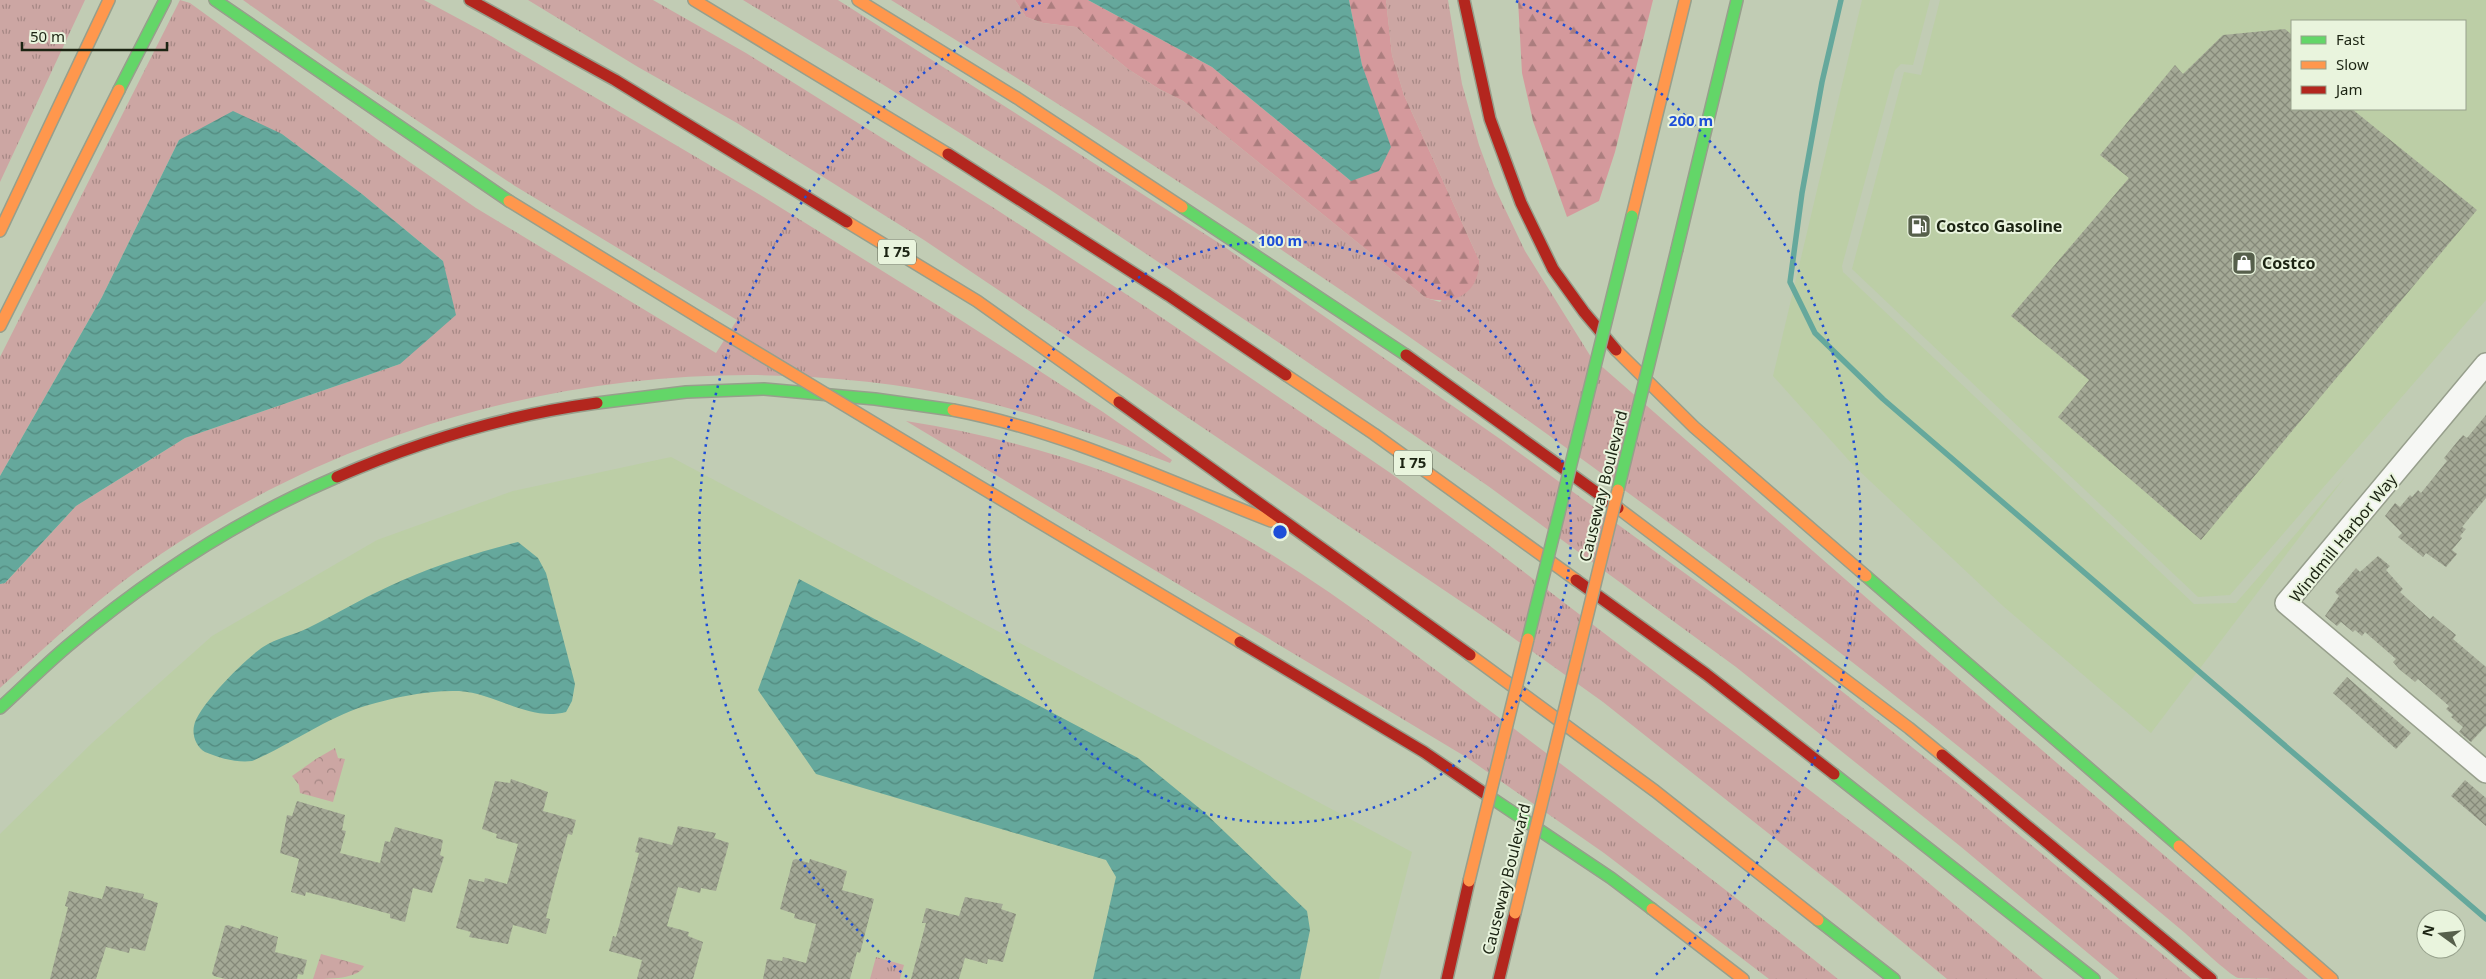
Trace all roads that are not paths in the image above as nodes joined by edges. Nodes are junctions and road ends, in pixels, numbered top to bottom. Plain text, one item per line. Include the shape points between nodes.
1 (165, 0) edge
2 (215, 0) edge
3 (470, 0) edge
4 (694, 0) edge
5 (858, 0) edge
6 (1464, 0) edge
7 (1685, 0) edge
8 (1738, 0) edge
9 (107, 3) edge
10 (0, 231) edge
11 (0, 326) edge
12 (2486, 364) edge
13 (1305, 534) junction
14 (0, 708) edge
15 (2486, 772) edge
16 (1447, 979) edge
17 (1499, 979) edge
18 (1743, 979) edge
19 (1894, 979) edge
20 (2094, 979) edge
21 (2211, 979) edge
22 (2332, 979) edge

1 - 11 main road
2 - 18 main road, bridge via 494,192 1424,752 1611,878
3 - 13 main road, I 75 via 615,80 977,301
4 - 20 main road, I 75 via 958,160 1168,294 1374,434 1706,674
5 - 21 main road via 1018,98 1435,374 1673,548 1909,728
6 - 22 main road via 1497,145 1522,207 1552,267 1615,349 1694,427
7 - 16 main road, Causeway Boulevard, bridge via 1468,882
8 - 17 main road, Causeway Boulevard, bridge
9 - 10 main road
12 - 15 street, Windmill Harbor Way via 2286,602
13 - 14 main road via 1064,440 984,416 924,404 778,389 709,390 572,404 507,417 382,457 264,510 222,533 128,596
13 - 19 main road, I 75 via 1655,791

